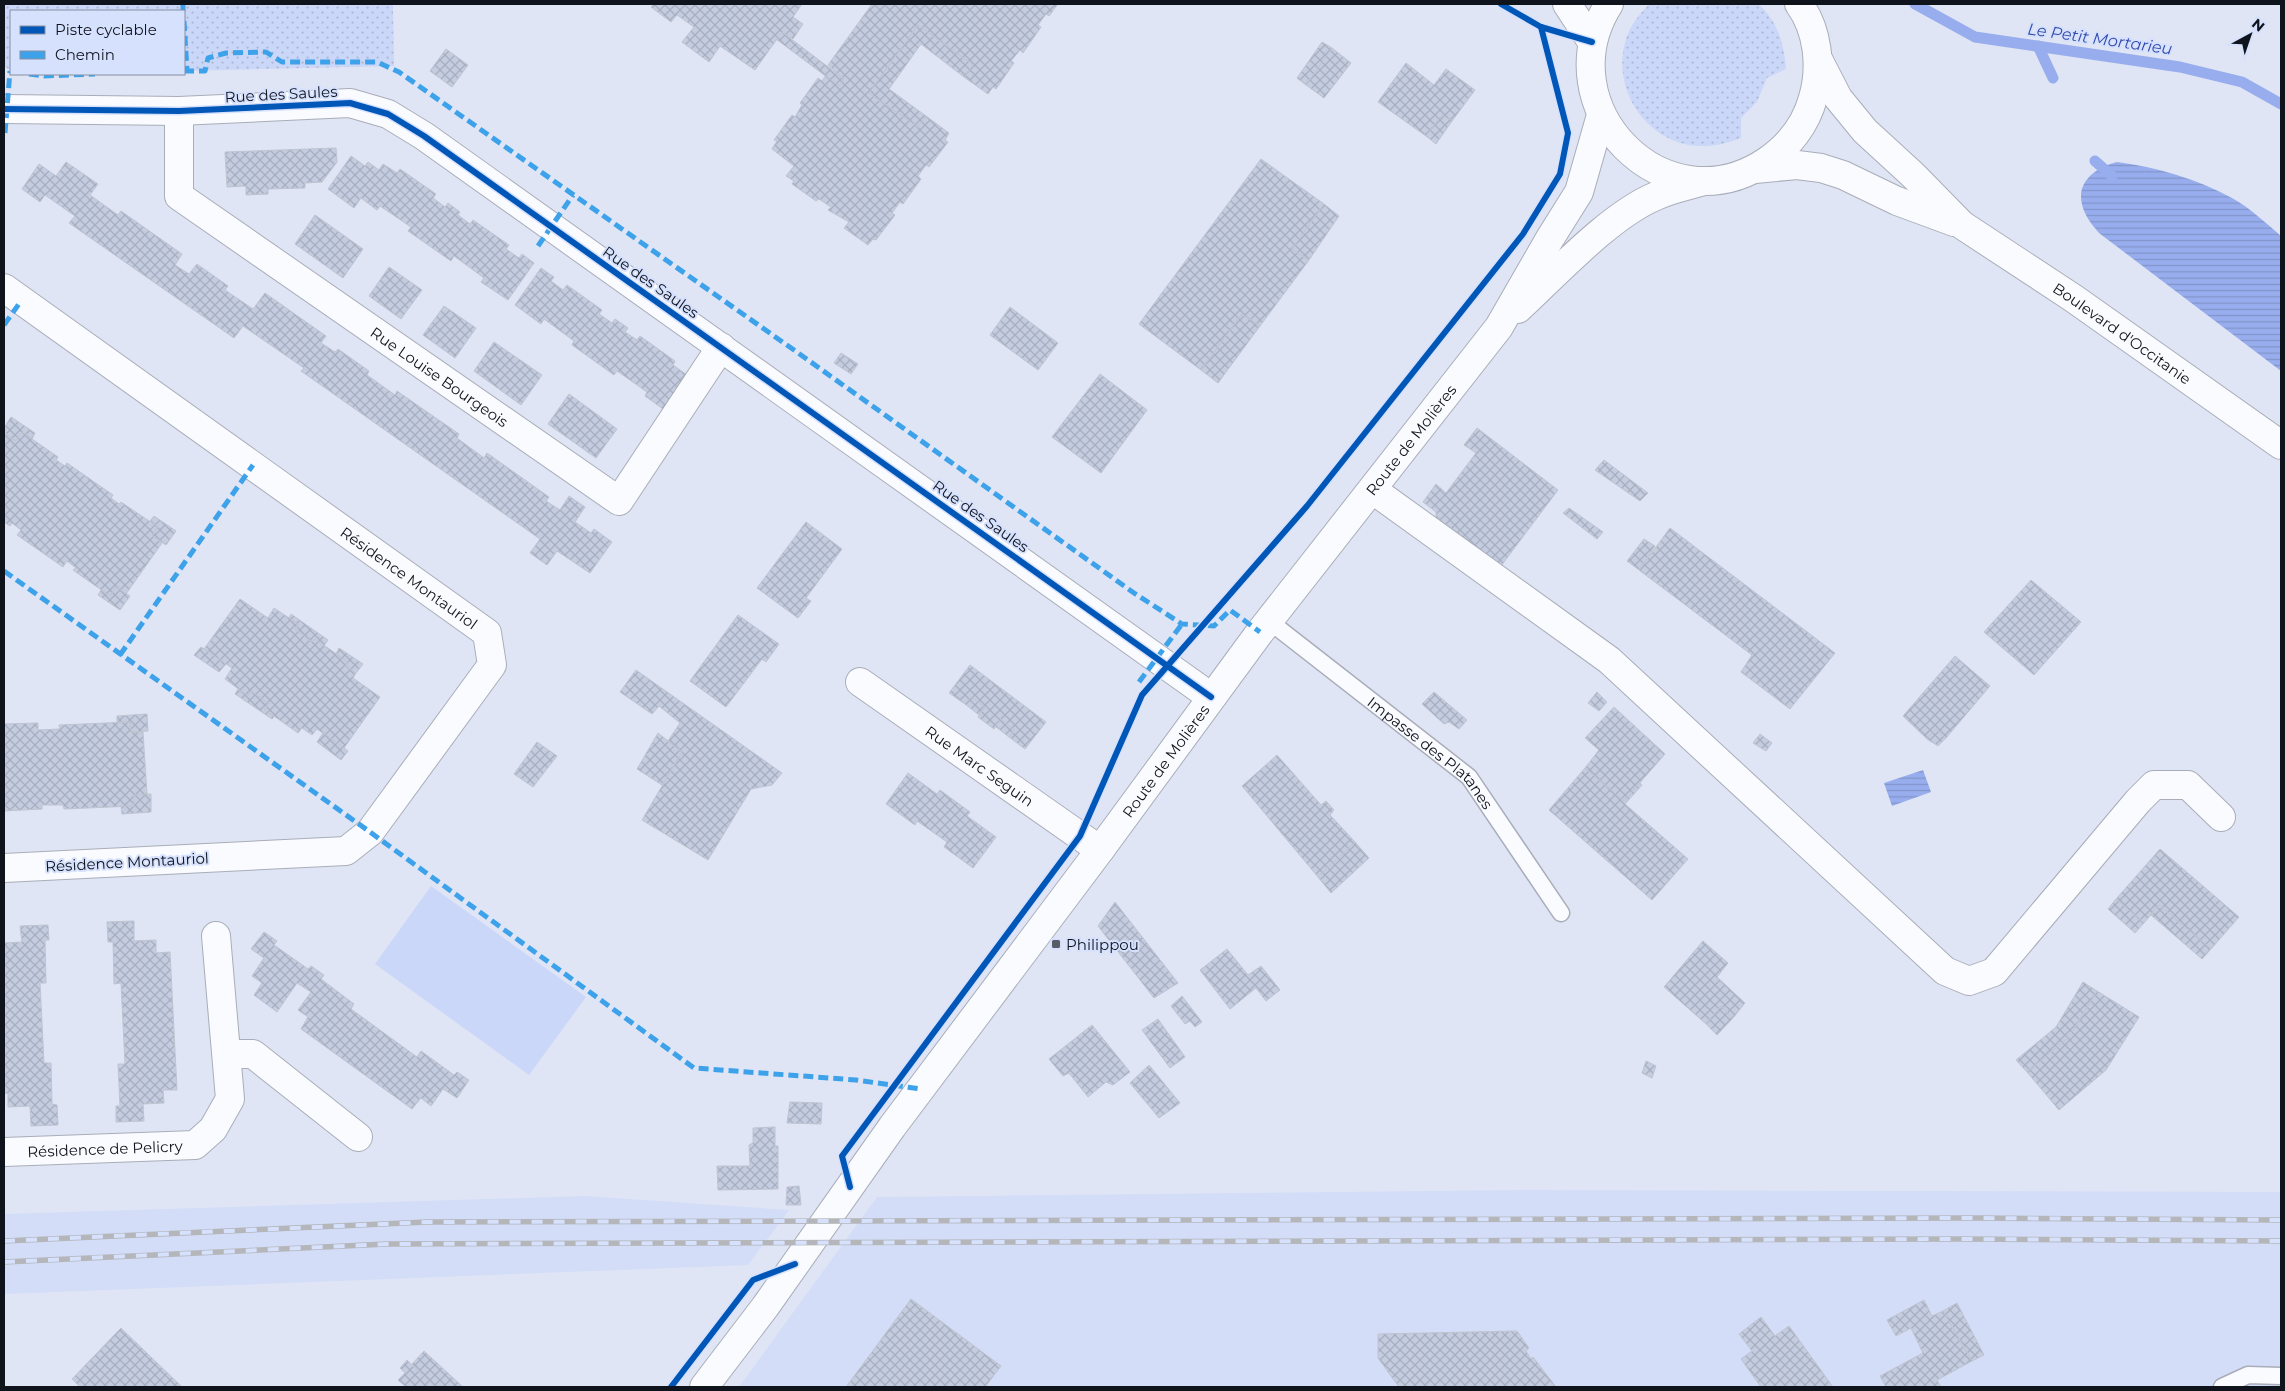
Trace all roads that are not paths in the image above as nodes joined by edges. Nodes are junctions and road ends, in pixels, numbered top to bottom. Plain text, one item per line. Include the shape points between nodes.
1 (1567, 4) edge
2 (1609, 4) edge
3 (1799, 4) edge
4 (1816, 4) edge
5 (1592, 42) junction
6 (1816, 46) junction
7 (4, 109) edge
8 (180, 111) junction
9 (1601, 115) junction
10 (1755, 169) junction
11 (1704, 181) junction
12 (1962, 225) junction
13 (4, 288) edge
14 (1499, 327) junction
15 (722, 347) junction
16 (2281, 445) edge
17 (1373, 490) junction
18 (1269, 621) junction
19 (860, 682) dead end
20 (1211, 697) junction
21 (2221, 816) dead end
22 (1100, 850) junction
23 (4, 868) edge
24 (1561, 913) dead end
25 (216, 936) dead end
26 (226, 1054) junction
27 (358, 1136) dead end
28 (4, 1152) edge
29 (2281, 1376) edge
30 (704, 1387) edge
31 (2222, 1387) edge

1 - 5 street
2 - 5 street
3 - 6 street, Boulevard d'Occitanie
4 - 6 street
5 - 9 street via 1590,75
6 - 10 street via 1817,86 1809,111 1796,134 1778,154
6 - 12 street, Boulevard d'Occitanie via 1838,98 1865,132
7 - 8 street, Rue des Saules
8 - 15 street, Rue des Saules via 350,103 388,114 424,136
8 - 15 street, Rue Louise Bourgeois via 179,196 619,501
9 - 11 street via 1631,154 1652,168 1677,177
9 - 14 street, Route de Molières via 1579,192
10 - 11 street via 1730,178
10 - 12 street, Boulevard d'Occitanie via 1797,165 1821,168
11 - 14 street, Route de Molières via 1656,196 1635,207 1600,234
12 - 16 street, Boulevard d'Occitanie via 2073,298
13 - 23 street, Résidence Montauriol via 487,633 492,665 370,832 346,851
14 - 17 street, Route de Molières
15 - 20 street, Rue des Saules
17 - 18 street, Route de Molières
17 - 21 street via 1609,660 1945,970 1969,981 1994,972 2154,785 2188,785
18 - 20 street, Route de Molières
18 - 24 lane, Impasse des Platanes via 1469,777
19 - 22 street, Rue Marc Seguin
20 - 22 street, Route de Molières
22 - 30 street, Route de Molières via 892,1127 765,1307
25 - 26 street, Résidence de Pelicry
26 - 27 street via 253,1054
26 - 28 street, Résidence de Pelicry via 230,1099 213,1129 195,1144
29 - 31 lane via 2248,1375

